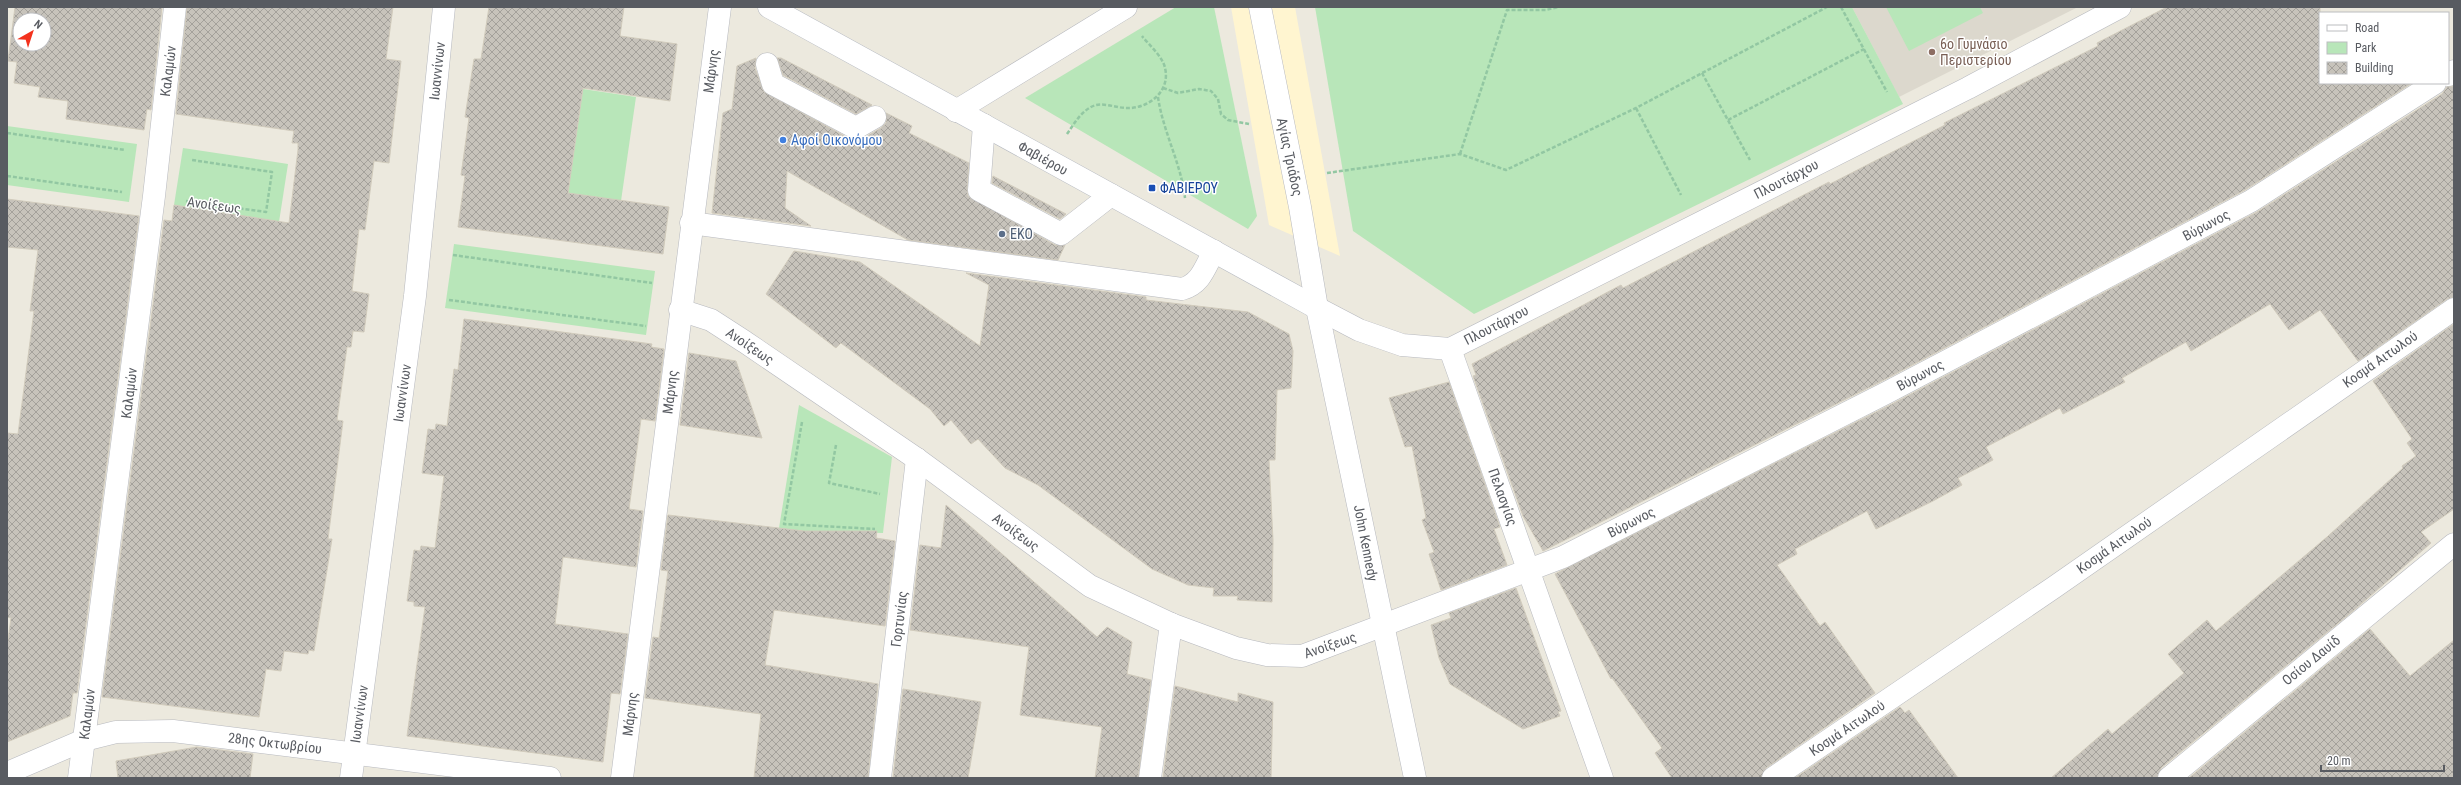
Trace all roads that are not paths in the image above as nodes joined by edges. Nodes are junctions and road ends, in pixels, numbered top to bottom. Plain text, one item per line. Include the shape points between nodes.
1 (175, 7) edge
2 (444, 7) edge
3 (720, 7) edge
4 (769, 7) edge
5 (1260, 7) edge
6 (2120, 7) edge
7 (1124, 9) edge
8 (767, 64) dead end
9 (2433, 84) edge
10 (956, 111) junction
11 (875, 117) dead end
12 (984, 125) junction
13 (1111, 196) junction
14 (691, 223) junction
15 (1214, 251) junction
16 (1317, 308) junction
17 (2454, 308) edge
18 (679, 320) junction
19 (1450, 349) junction
20 (917, 459) junction
21 (2454, 544) edge
22 (1529, 569) junction
23 (1170, 624) junction
24 (1383, 627) junction
25 (84, 740) junction
26 (354, 753) junction
27 (7, 773) edge
28 (79, 778) edge
29 (351, 778) edge
30 (550, 778) edge
31 (622, 778) edge
32 (880, 778) edge
33 (1150, 778) edge
34 (1415, 778) edge
35 (1602, 778) edge
36 (1773, 778) edge
37 (2169, 778) edge

1 - 25 street, Καλαμών via 154,196
2 - 26 street, Ιωαννίνων via 414,296
3 - 14 street, Μάρνης
4 - 10 street, Φαβιέρου
5 - 16 street, Αγίας Τριάδος
6 - 19 street, Πλουτάρχου via 1902,121
7 - 10 street
8 - 11 street via 773,84 856,128
9 - 22 street, Βύρωνος via 2251,201 1879,396 1563,557
10 - 12 street, Φαβιέρου
12 - 13 street, Φαβιέρου
12 - 13 street via 979,190 1061,234
13 - 15 street, Φαβιέρου
14 - 15 street via 1182,289 1192,286 1200,278
14 - 18 street, Μάρνης
15 - 16 street, Φαβιέρου
16 - 19 street via 1359,330 1402,345
16 - 24 street, John Kennedy
17 - 36 street, Κοσμά Αιτωλού via 2053,588
18 - 20 street, Ανοίξεως via 711,320
18 - 31 street, Μάρνης
19 - 22 street, Πελασγίας
20 - 23 street, Ανοίξεως via 1090,586
20 - 32 street, Γορτυνίας
21 - 37 street, Οσίου Δαυίδ
22 - 24 street, Βύρωνος
22 - 35 street, Πελασγίας
23 - 24 street, Ανοίξεως via 1236,648 1267,655 1302,656
23 - 33 street
24 - 34 street, John Kennedy
25 - 26 street, 28ης Οκτωβρίου via 116,732 173,731
25 - 27 street, 28ης Οκτωβρίου
25 - 28 street, Καλαμών
26 - 29 street, Ιωαννίνων
26 - 30 street, 28ης Οκτωβρίου

